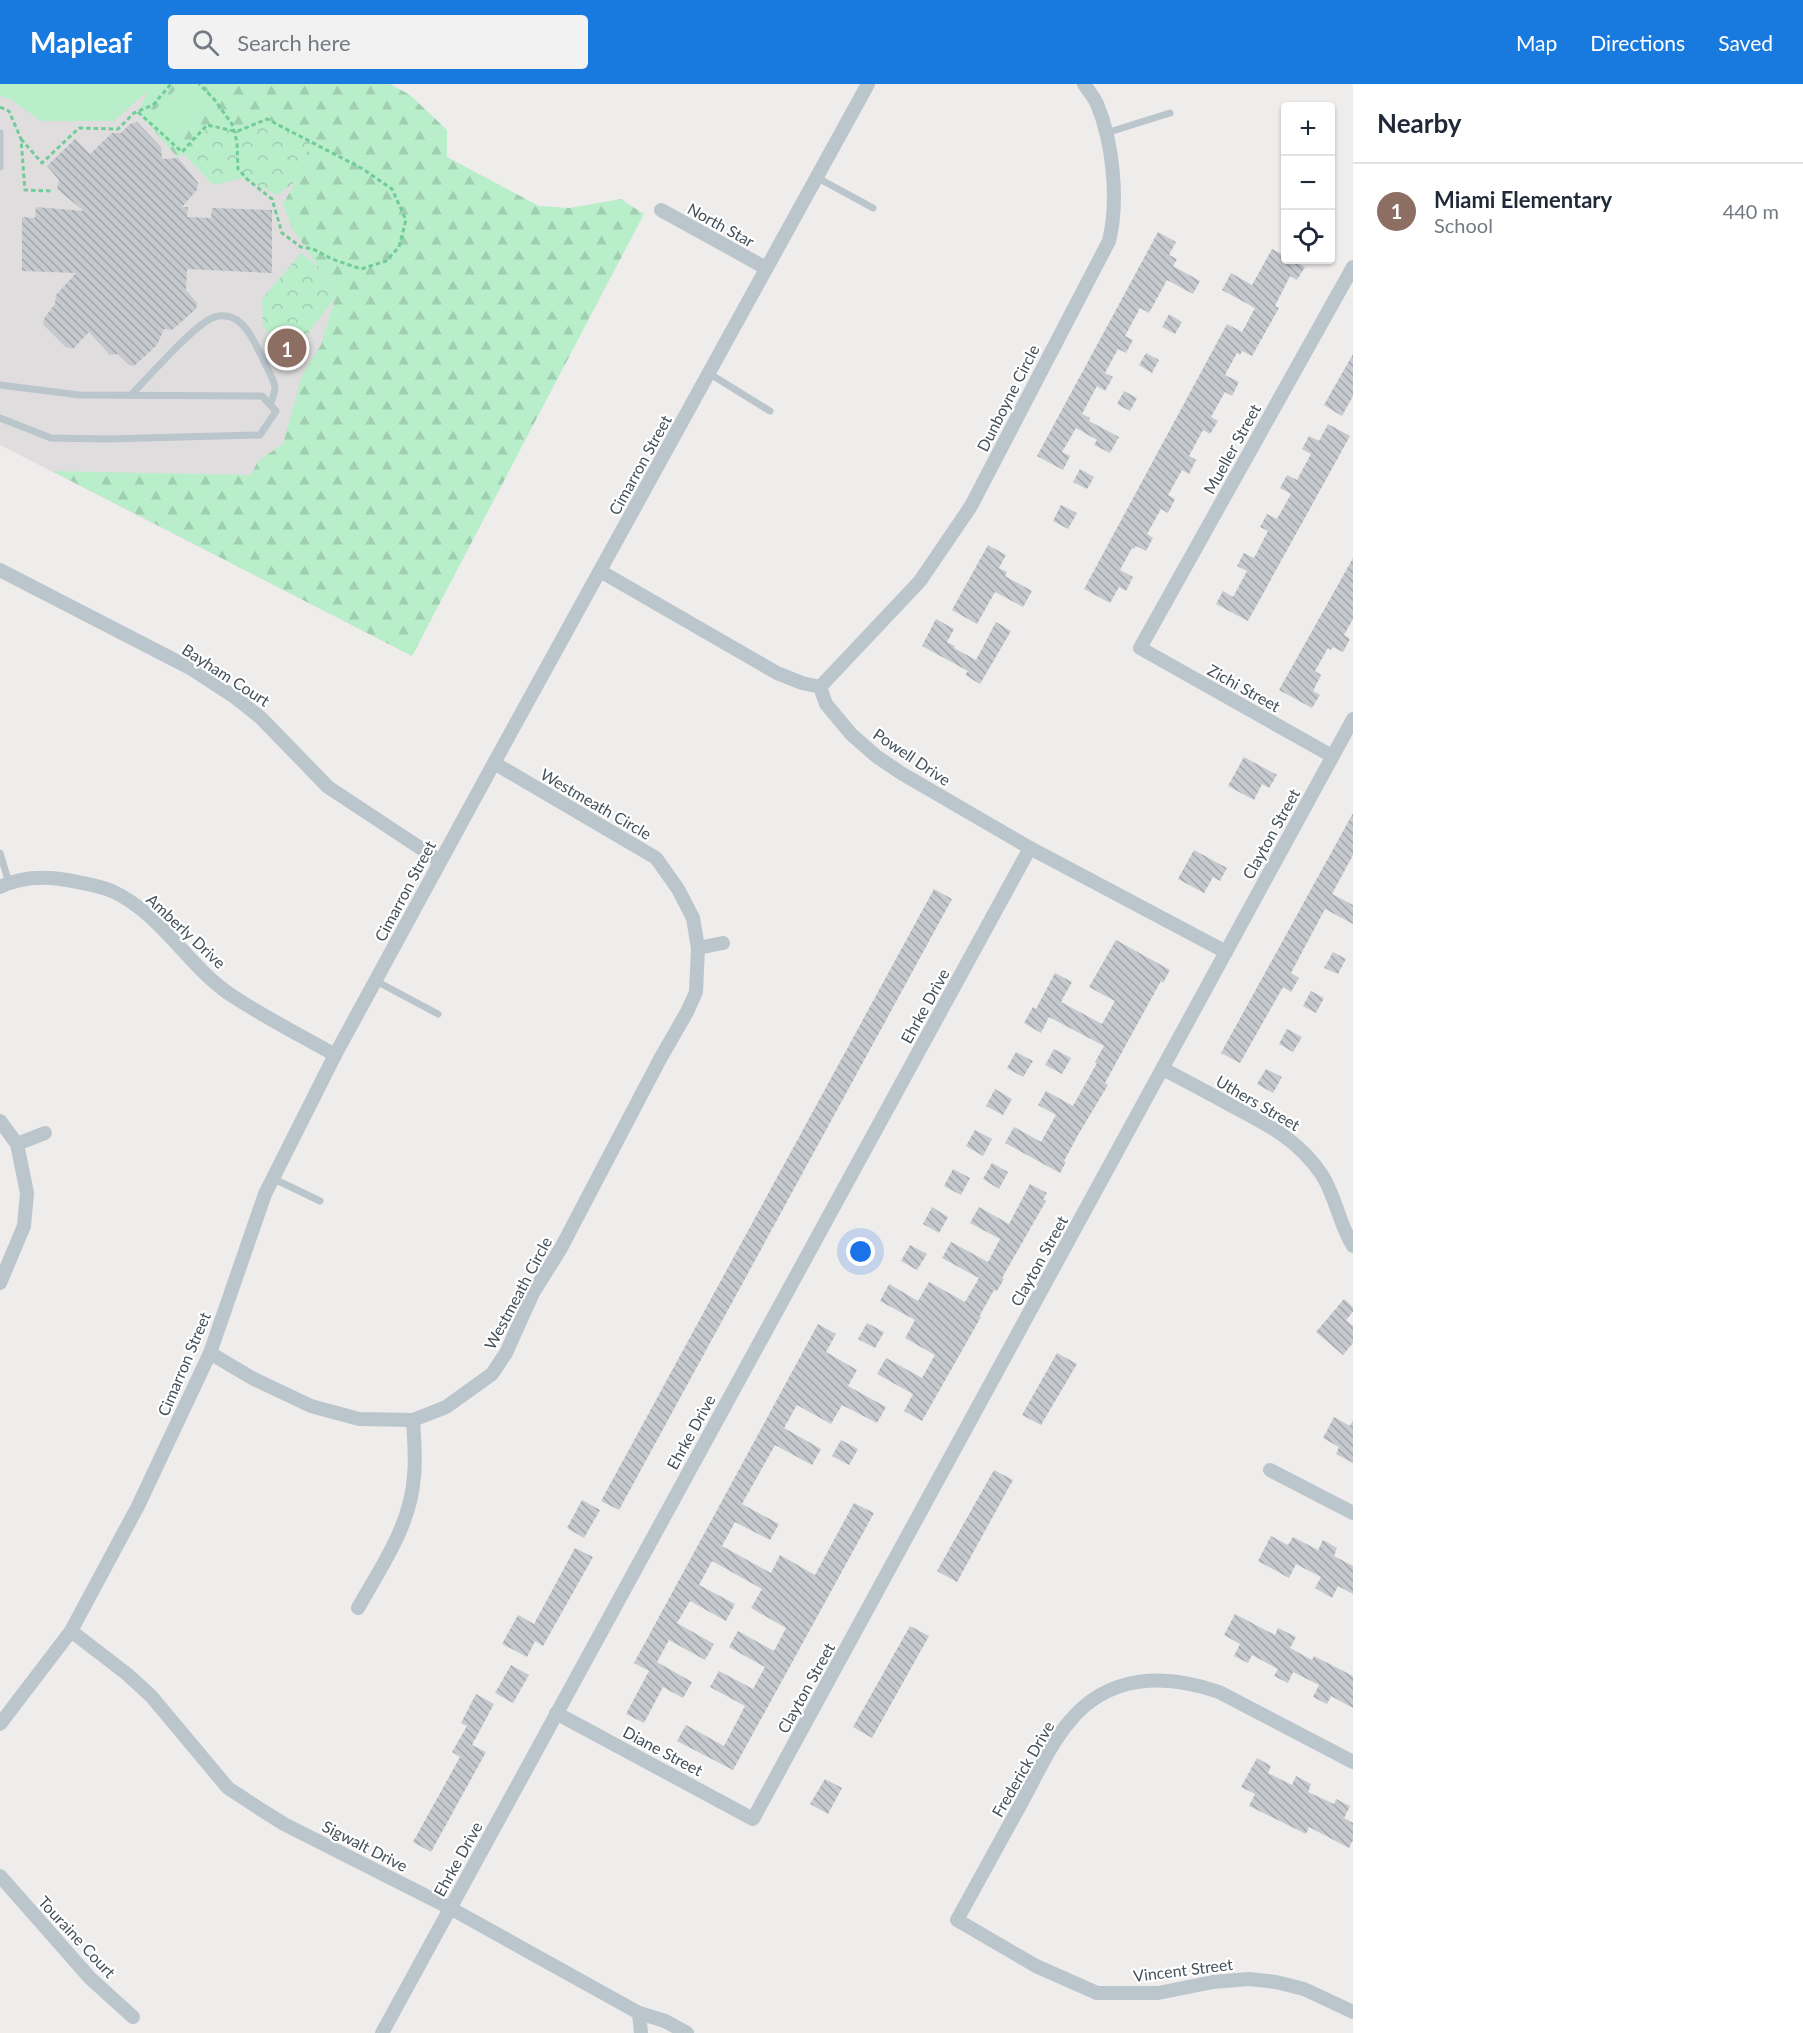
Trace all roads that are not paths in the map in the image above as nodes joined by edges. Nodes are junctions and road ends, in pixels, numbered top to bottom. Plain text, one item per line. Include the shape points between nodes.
1 (868, 84) edge
2 (1084, 84) edge
3 (1170, 113) dead end
4 (0, 133) edge
5 (1106, 133) junction
6 (0, 167) edge
7 (816, 177) junction
8 (873, 208) dead end
9 (661, 210) dead end
10 (1353, 267) edge
11 (766, 268) junction
12 (710, 374) junction
13 (0, 385) edge
14 (131, 395) junction
15 (270, 405) junction
16 (770, 411) dead end
17 (0, 418) edge
18 (0, 570) edge
19 (600, 571) junction
20 (1140, 648) joint
21 (820, 687) junction
22 (1353, 719) edge
23 (1332, 756) junction
24 (494, 763) junction
25 (1030, 848) junction
26 (0, 853) edge
27 (440, 861) junction
28 (4, 885) edge
29 (723, 943) dead end
30 (698, 948) junction
31 (1226, 952) junction
32 (376, 981) junction
33 (438, 1014) dead end
34 (335, 1055) junction
35 (1163, 1069) junction
36 (0, 1121) edge
37 (45, 1133) dead end
38 (17, 1144) junction
39 (272, 1178) junction
40 (320, 1201) dead end
41 (1353, 1246) edge
42 (0, 1283) edge
43 (210, 1353) junction
44 (413, 1420) junction
45 (1270, 1470) dead end
46 (1353, 1513) edge
47 (358, 1608) dead end
48 (71, 1631) junction
49 (556, 1713) junction
50 (0, 1724) edge
51 (1353, 1762) edge
52 (753, 1819) joint
53 (0, 1876) edge
54 (450, 1908) junction
55 (957, 1920) joint
56 (1353, 2012) edge
57 (639, 2013) junction
58 (133, 2017) dead end
59 (382, 2033) edge
60 (641, 2033) edge
61 (687, 2033) edge

1 - 7 street, Cimarron Street
2 - 5 street, Dunboyne Circle via 1096,102
3 - 5 lane
4 - 6 lane
5 - 21 street, Dunboyne Circle via 1115,188 1114,221 1099,262 971,506 920,581
7 - 8 lane
7 - 11 street, Cimarron Street
9 - 11 street, North Star
10 - 20 street, Mueller Street
11 - 12 street, Cimarron Street
12 - 16 lane
12 - 19 street, Cimarron Street
13 - 14 lane via 79,395
14 - 15 lane via 262,396
14 - 15 lane via 200,325 215,317 228,316 247,327 275,387
15 - 17 lane via 276,411 260,435 51,438
18 - 27 street, Bayham Court via 190,668 236,698 261,717 328,787
19 - 21 street via 777,673
19 - 24 street, Cimarron Street
20 - 23 street, Zichi Street
21 - 25 street, Powell Drive via 826,704 876,756
22 - 23 street, Clayton Street
23 - 31 street, Clayton Street
24 - 27 street, Cimarron Street
24 - 30 street, Westmeath Circle via 656,858 693,918
25 - 31 street, Powell Drive
25 - 49 street, Ehrke Drive
26 - 28 lane
27 - 32 street, Cimarron Street
28 - 34 street, Amberly Drive via 39,878 62,879 111,891 144,912 228,992
29 - 30 street
30 - 44 street, Westmeath Circle via 696,992 687,1012 533,1293 506,1353 492,1374 470,1392
31 - 35 street, Clayton Street
32 - 33 lane
32 - 34 street, Cimarron Street
34 - 39 street, Cimarron Street
35 - 41 street, Uthers Street via 1284,1134 1301,1148 1330,1189 1344,1232
35 - 52 street, Clayton Street
36 - 38 street
37 - 38 street
38 - 42 street via 27,1192 26,1215
39 - 40 lane
39 - 43 street, Cimarron Street
43 - 44 street, Westmeath Circle via 311,1406 359,1419
43 - 48 street, Cimarron Street via 138,1506
44 - 47 street via 411,1497 398,1538
45 - 46 street
48 - 50 street, Cimarron Street
48 - 54 street, Sigwalt Drive via 151,1696 228,1788 284,1824
49 - 52 street, Diane Street
49 - 54 street, Ehrke Drive
51 - 55 street, Frederick Drive via 1219,1692 1196,1684 1146,1680 1112,1689 1081,1709 1058,1736
53 - 58 street, Touraine Court via 90,1978
54 - 57 street, Sigwalt Drive
54 - 59 street, Ehrke Drive
55 - 56 street, Vincent Street via 1036,1966 1097,1993 1158,1994 1213,1982 1276,1982 1304,1989
57 - 60 street
57 - 61 street, Sigwalt Drive

